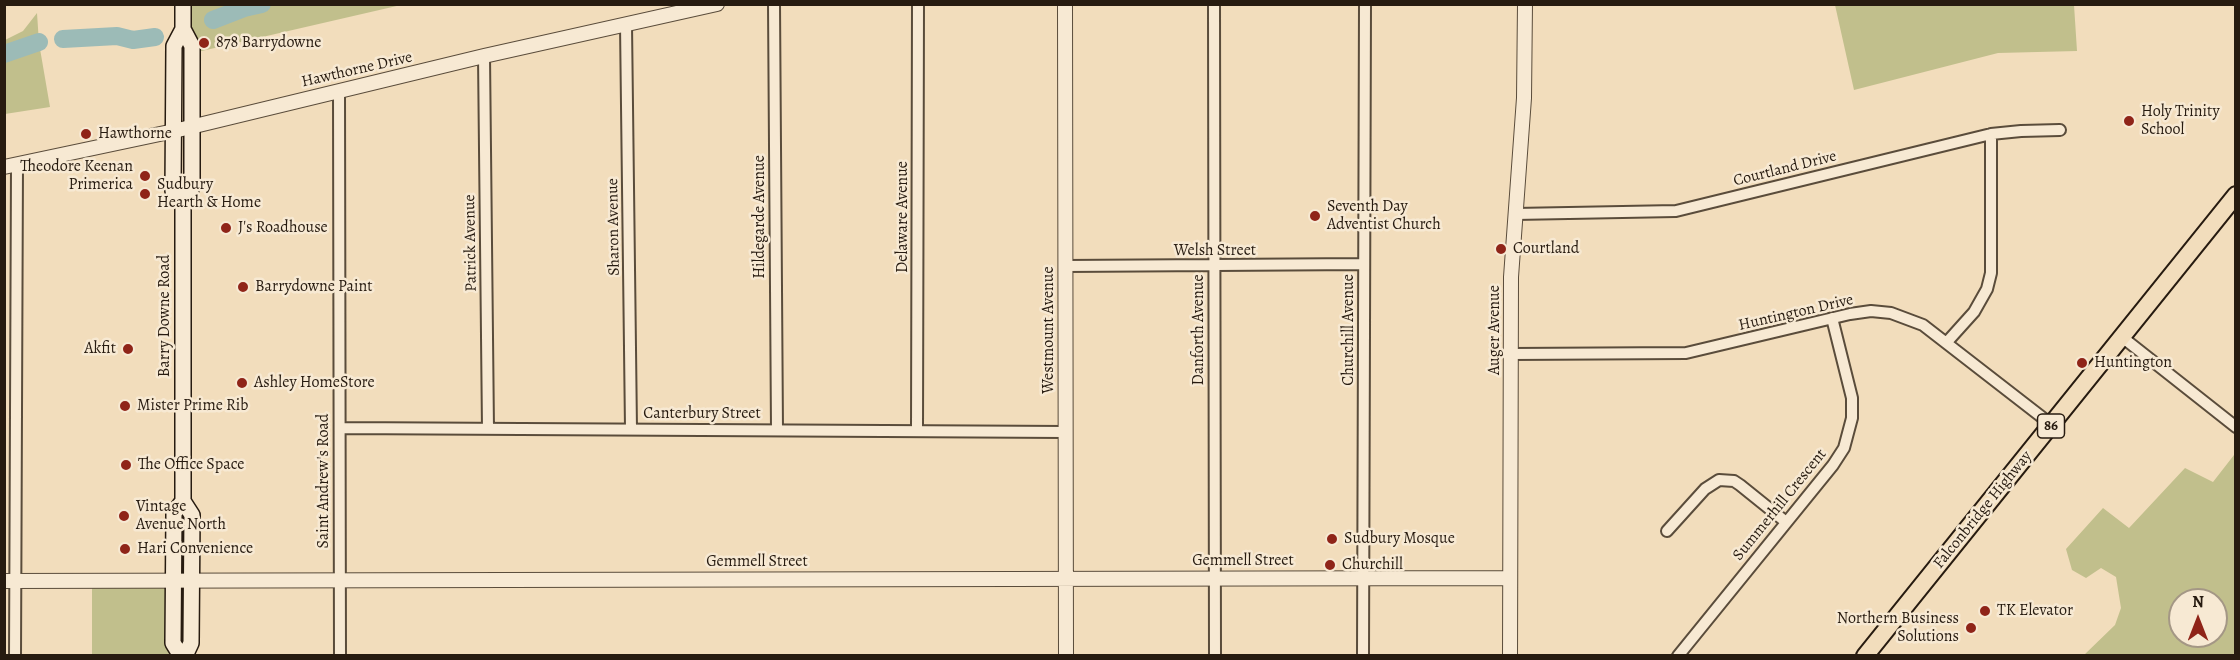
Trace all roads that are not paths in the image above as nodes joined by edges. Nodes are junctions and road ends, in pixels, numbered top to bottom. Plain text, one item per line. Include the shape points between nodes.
1 (183, 4) edge
2 (717, 4) edge
3 (774, 4) edge
4 (918, 4) edge
5 (1065, 4) edge
6 (1214, 4) edge
7 (1365, 4) edge
8 (1525, 4) edge
9 (626, 25) junction
10 (183, 29) junction
11 (484, 56) junction
12 (339, 91) junction
13 (192, 125) junction
14 (2060, 130) dead end
15 (174, 131) junction
16 (1991, 134) junction
17 (11, 166) edge
18 (2235, 195) edge
19 (183, 203) junction
20 (1515, 214) junction
21 (1364, 264) junction
22 (1065, 266) junction
23 (1214, 266) junction
24 (1832, 318) junction
25 (2122, 336) junction
26 (1947, 342) junction
27 (1511, 354) junction
28 (2052, 425) junction
29 (2235, 427) edge
30 (340, 428) junction
31 (488, 429) junction
32 (631, 429) junction
33 (777, 430) junction
34 (917, 430) junction
35 (1065, 432) junction
36 (183, 501) junction
37 (1786, 522) junction
38 (1667, 531) dead end
39 (1215, 577) junction
40 (1066, 578) junction
41 (1363, 578) junction
42 (1510, 578) junction
43 (339, 580) junction
44 (10, 581) edge
45 (173, 581) junction
46 (191, 581) junction
47 (15, 656) edge
48 (183, 656) edge
49 (340, 656) edge
50 (1066, 656) edge
51 (1215, 656) edge
52 (1363, 656) edge
53 (1510, 656) edge
54 (1678, 656) edge
55 (1865, 656) edge

1 - 10 main road, Barry Downe Road
2 - 9 street, Hawthorne Drive
3 - 33 street, Hildegarde Avenue
4 - 34 street, Delaware Avenue
5 - 22 street, Westmount Avenue
6 - 23 street, Danforth Avenue
7 - 21 street, Churchill Avenue
8 - 20 street, Auger Avenue via 1524,98
9 - 11 street, Hawthorne Drive
9 - 32 street, Sharon Avenue
10 - 13 main road, Barry Downe Road via 192,46
10 - 15 main road, Barry Downe Road via 174,46
11 - 12 street, Hawthorne Drive
11 - 31 street, Patrick Avenue
12 - 13 street, Hawthorne Drive
12 - 30 street, Saint Andrew's Road
13 - 15 street, Hawthorne Drive
13 - 19 main road, Barry Downe Road via 192,187
14 - 16 street, Courtland Drive
15 - 17 street, Hawthorne Drive
15 - 19 main road, Barry Downe Road via 173,191
16 - 20 street, Courtland Drive via 1676,211
16 - 26 street via 1991,273 1974,312
17 - 44 street
18 - 25 main road, Falconbridge Highway / 86
19 - 36 main road, Barry Downe Road
20 - 27 street, Auger Avenue
21 - 23 street, Welsh Street
21 - 41 street, Churchill Avenue
22 - 23 street, Welsh Street
22 - 35 street, Westmount Avenue
23 - 39 street, Danforth Avenue
24 - 26 street, Huntington Drive via 1871,311 1891,313 1923,325
24 - 27 street, Huntington Drive via 1686,353
24 - 37 street, Summerhill Crescent via 1852,398 1851,429 1833,465
25 - 28 main road, Falconbridge Highway / 86
25 - 29 street
26 - 28 street, Huntington Drive
27 - 42 street, Auger Avenue
28 - 55 main road, Falconbridge Highway / 86
30 - 31 street, Canterbury Street
30 - 43 street, Saint Andrew's Road
31 - 32 street, Canterbury Street
32 - 33 street, Canterbury Street
33 - 34 street, Canterbury Street
34 - 35 street, Canterbury Street
35 - 40 street, Westmount Avenue
36 - 45 main road, Barry Downe Road via 174,513
36 - 46 main road, Barry Downe Road via 192,515
37 - 38 street via 1734,481 1719,480 1705,489
37 - 54 street, Summerhill Crescent
39 - 40 street, Gemmell Street
39 - 41 street, Gemmell Street
39 - 51 street, Danforth Avenue
40 - 43 street, Gemmell Street
40 - 50 street, Westmount Avenue
41 - 42 street, Gemmell Street
41 - 52 street, Churchill Avenue
42 - 53 street, Auger Avenue
43 - 46 street, Gemmell Street
43 - 49 street, Saint Andrew's Road
44 - 45 street, Gemmell Street
44 - 47 street
45 - 46 street, Gemmell Street
45 - 48 main road, Barry Downe Road via 173,643
46 - 48 main road, Barry Downe Road via 191,643

